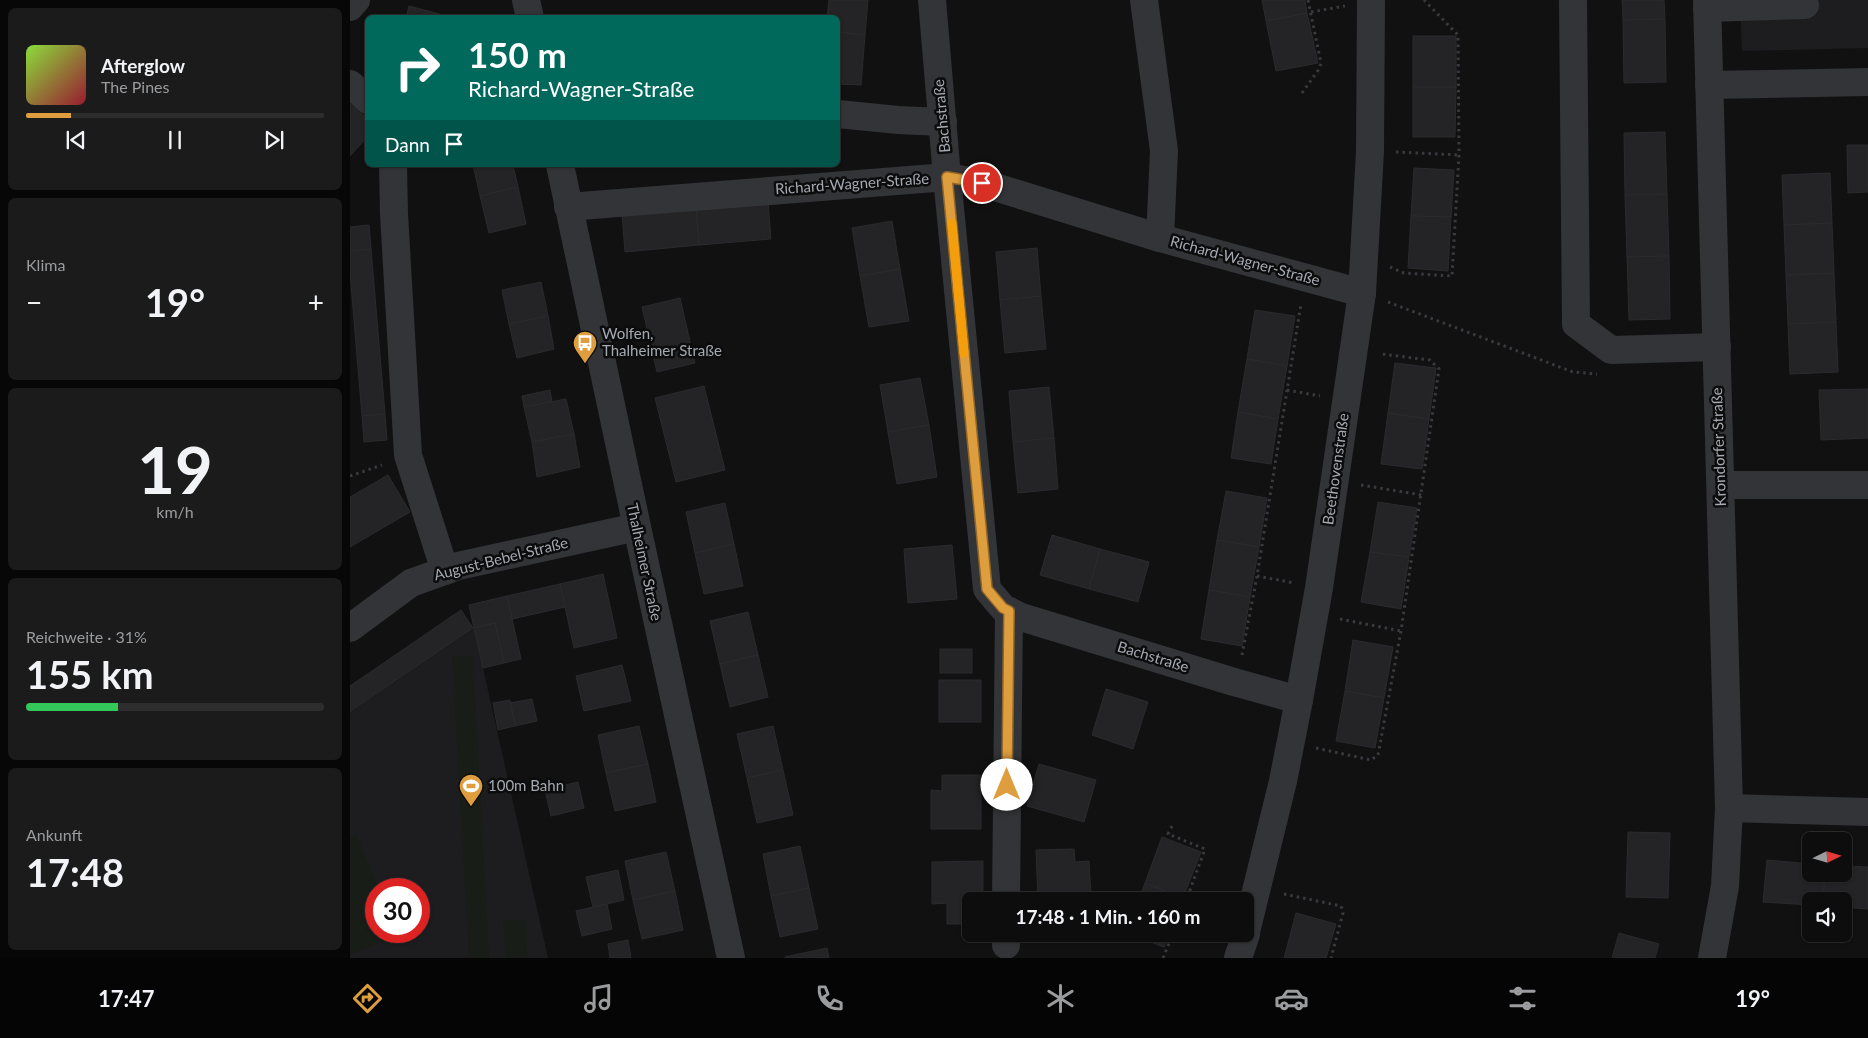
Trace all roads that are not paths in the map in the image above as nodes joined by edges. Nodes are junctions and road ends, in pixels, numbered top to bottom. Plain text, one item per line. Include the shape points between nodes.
1 (356, 0) edge
2 (526, 0) edge
3 (932, 0) edge
4 (1144, 0) edge
5 (1371, 0) edge
6 (1573, 0) edge
7 (1707, 4) edge
8 (1805, 4) dead end
9 (350, 7) edge
10 (529, 15) edge
11 (1868, 82) edge
12 (350, 84) edge
13 (1709, 85) junction
14 (365, 97) edge
15 (840, 114) edge
16 (943, 122) junction
17 (392, 167) edge
18 (560, 167) edge
19 (947, 177) junction
20 (568, 206) junction
21 (1160, 238) junction
22 (1362, 293) junction
23 (1717, 347) junction
24 (1721, 485) junction
25 (1868, 485) edge
26 (636, 527) junction
27 (445, 571) junction
28 (1009, 611) junction
29 (350, 628) edge
30 (1299, 700) junction
31 (1729, 808) junction
32 (1868, 812) edge
33 (1006, 892) edge
34 (1254, 903) edge
35 (1243, 942) edge
36 (731, 958) edge
37 (1238, 958) edge
38 (1712, 958) edge

1 - 9 street
2 - 10 street
3 - 16 street, Bachstraße
4 - 21 street via 1164,151
5 - 22 street, Beethovenstraße via 1370,151
6 - 23 street via 1576,324 1610,350
7 - 8 street
7 - 13 street, Krondorfer Straße
11 - 13 street
12 - 14 street
13 - 23 street, Krondorfer Straße
15 - 16 street
16 - 19 street, Bachstraße
17 - 27 street via 408,455
18 - 20 street, Thalheimer Straße
19 - 20 street, Richard-Wagner-Straße
19 - 21 street, Richard-Wagner-Straße via 982,183
19 - 28 street, Bachstraße via 987,589
20 - 26 street, Thalheimer Straße
21 - 22 street, Richard-Wagner-Straße
22 - 30 street, Beethovenstraße via 1319,588
23 - 24 street, Krondorfer Straße
24 - 25 street
24 - 31 street, Krondorfer Straße
26 - 27 street, August-Bebel-Straße
26 - 36 street, Thalheimer Straße
27 - 29 street, August-Bebel-Straße via 411,583
28 - 30 street, Bachstraße
28 - 33 street
30 - 34 street, Beethovenstraße via 1284,781
31 - 32 street
31 - 38 street, Krondorfer Straße via 1726,886
35 - 37 street, Beethovenstraße

